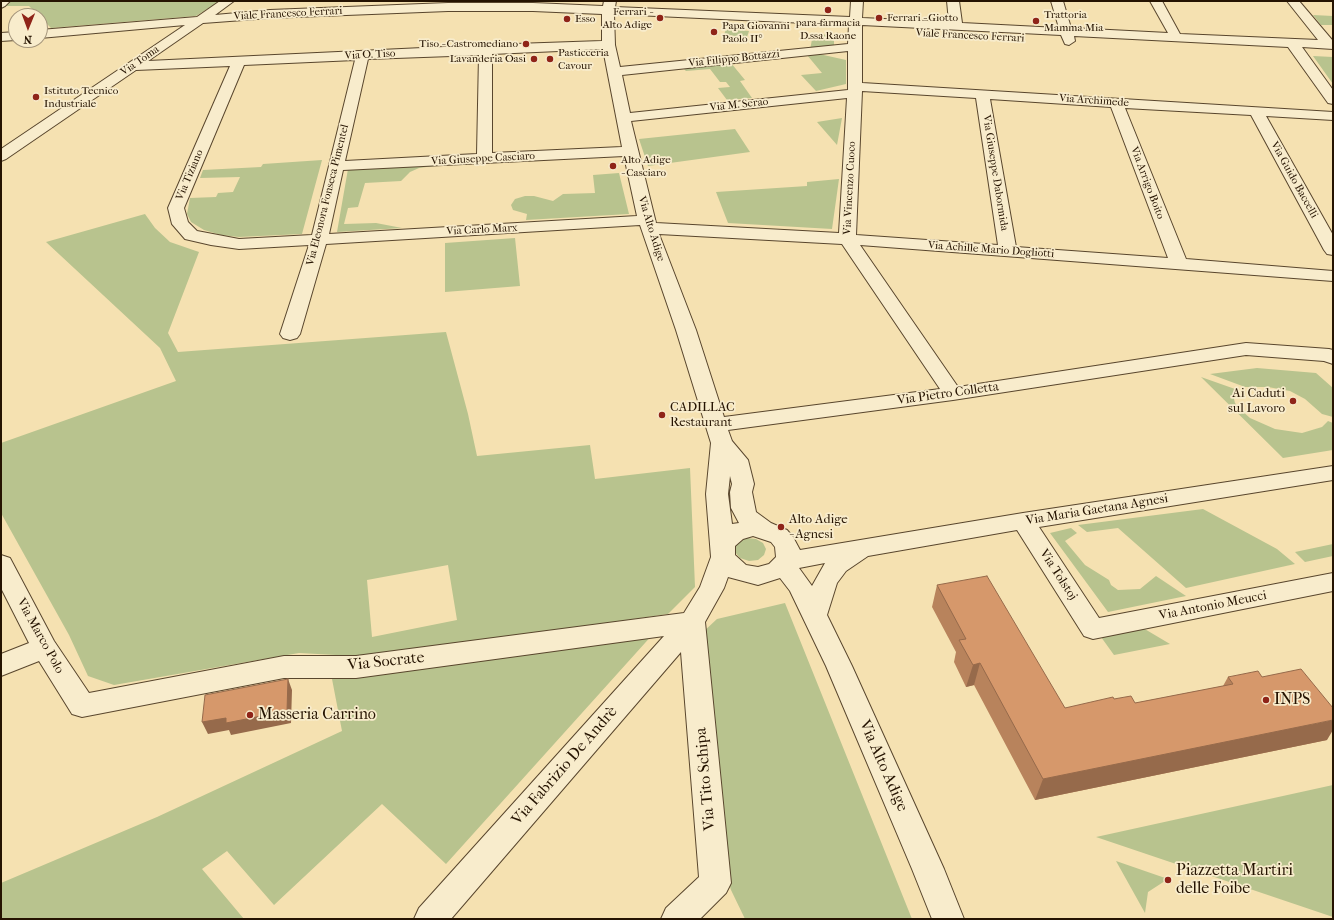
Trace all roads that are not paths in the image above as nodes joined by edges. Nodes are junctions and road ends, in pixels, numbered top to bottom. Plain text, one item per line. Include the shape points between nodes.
1 (4, 1) edge
2 (228, 1) edge
3 (857, 1) edge
4 (953, 1) edge
5 (1057, 1) edge
6 (1156, 1) edge
7 (1293, 1) edge
8 (1, 4) edge
9 (609, 5) edge
10 (199, 19) junction
11 (855, 26) junction
12 (956, 26) junction
13 (48, 33) edge
14 (1068, 36) junction
15 (1176, 37) junction
16 (609, 45) junction
17 (854, 47) junction
18 (1296, 48) junction
19 (1331, 48) edge
20 (486, 49) junction
21 (363, 55) junction
22 (239, 61) junction
23 (132, 66) junction
24 (614, 72) junction
25 (855, 90) junction
26 (982, 94) junction
27 (1333, 100) edge
28 (1116, 102) junction
29 (1256, 111) junction
30 (1333, 116) edge
31 (623, 118) junction
32 (630, 151) junction
33 (1, 156) edge
34 (484, 159) junction
35 (336, 166) junction
36 (648, 224) junction
37 (847, 239) junction
38 (318, 240) junction
39 (1333, 250) edge
40 (1008, 252) junction
41 (1179, 265) junction
42 (1333, 276) edge
43 (290, 334) dead end
44 (1333, 358) edge
45 (953, 394) junction
46 (718, 434) junction
47 (1333, 473) edge
48 (1023, 521) junction
49 (767, 531) junction
50 (862, 549) junction
51 (723, 550) junction
52 (785, 563) junction
53 (1, 564) edge
54 (750, 575) junction
55 (1333, 582) edge
56 (814, 615) junction
57 (695, 617) junction
58 (1093, 629) joint
59 (45, 648) junction
60 (1, 665) edge
61 (82, 706) joint
62 (430, 919) edge
63 (677, 919) edge
64 (948, 919) edge

1 - 8 street
2 - 10 street, Via Toma
3 - 11 street, Via Vincenzo Cuoco
4 - 12 street
5 - 14 street
6 - 15 street
7 - 19 street
9 - 10 street, Viale Francesco Ferrari via 448,7
9 - 11 street, Viale Francesco Ferrari via 704,21
9 - 16 street, Via Alto Adige
10 - 13 street, Viale Francesco Ferrari
10 - 23 street, Via Toma
11 - 12 street, Viale Francesco Ferrari
11 - 14 street, Viale Francesco Ferrari
11 - 17 street, Via Vincenzo Cuoco
12 - 14 street, Viale Francesco Ferrari
14 - 15 street, Viale Francesco Ferrari
14 - 18 street, Viale Francesco Ferrari
15 - 18 street, Viale Francesco Ferrari
16 - 20 street, Via O. Tiso
16 - 24 street, Via Alto Adige
17 - 24 street, Via Filippo Bottazzi
17 - 25 street, Via Vincenzo Cuoco
18 - 19 street, Viale Francesco Ferrari
18 - 27 street
20 - 21 street, Via O. Tiso
20 - 34 street
21 - 22 street, Via O. Tiso
21 - 35 street, Via Eleonora Fonseca Pimentel
22 - 23 street, Via O. Tiso
22 - 38 street, Via Tiziano via 176,208 180,224 191,235 239,244
23 - 33 street, Via Toma
24 - 31 street, Via Alto Adige
25 - 26 street, Via Archimede
25 - 31 street, Via M. Serao
25 - 37 street, Via Vincenzo Cuoco
26 - 28 street, Via Archimede
26 - 40 street, Via Giuseppe Dabormida
28 - 29 street, Via Archimede
28 - 41 street, Via Arrigo Boito
29 - 30 street, Via Archimede
29 - 39 street, Via Guido Baccelli
31 - 32 street, Via Alto Adige
32 - 34 street, Via Giuseppe Casciaro
32 - 36 street, Via Alto Adige
34 - 35 street, Via Giuseppe Casciaro
35 - 38 street, Via Eleonora Fonseca Pimentel
36 - 37 street, Via Achille Mario Dogliotti
36 - 38 street, Via Carlo Marx
36 - 46 street, Via Alto Adige via 686,330
37 - 40 street, Via Achille Mario Dogliotti
37 - 45 street, Via Vincenzo Cuoco
38 - 43 street, Via Eleonora Fonseca Pimentel
40 - 41 street, Via Achille Mario Dogliotti
41 - 42 street, Via Achille Mario Dogliotti
44 - 45 street, Via Pietro Colletta via 1329,355 1246,349
45 - 46 street, Via Pietro Colletta
46 - 49 street, Via Alto Adige via 737,460 743,484 743,508 746,516
46 - 51 street, Via Alto Adige via 717,494
47 - 48 street, Via Maria Gaetana Agnesi
48 - 50 street, Via Maria Gaetana Agnesi
48 - 58 street, Via Tolstoj
49 - 50 street, Via Maria Gaetana Agnesi via 796,544
49 - 51 street via 748,529 735,532
49 - 52 street, Via Alto Adige via 779,536 785,543 788,550
50 - 52 street, Via Maria Gaetana Agnesi
50 - 56 street via 837,565 826,580
51 - 54 street, Via Alto Adige via 730,567
51 - 57 street, Via Fabrizio De Andrè via 712,588
52 - 54 street via 773,572
52 - 56 street, Via Alto Adige
53 - 59 street, Via Marco Polo
54 - 56 street, Via Alto Adige via 777,583
54 - 57 street, Via Fabrizio De Andrè via 726,590
55 - 58 street, Via Antonio Meucci
56 - 64 street, Via Alto Adige via 849,688
57 - 61 street, Via Socrate via 356,667 284,667
57 - 62 street, Via Fabrizio De Andrè
57 - 63 street, Via Tito Schipa via 715,883
59 - 60 street
59 - 61 street, Via Marco Polo

